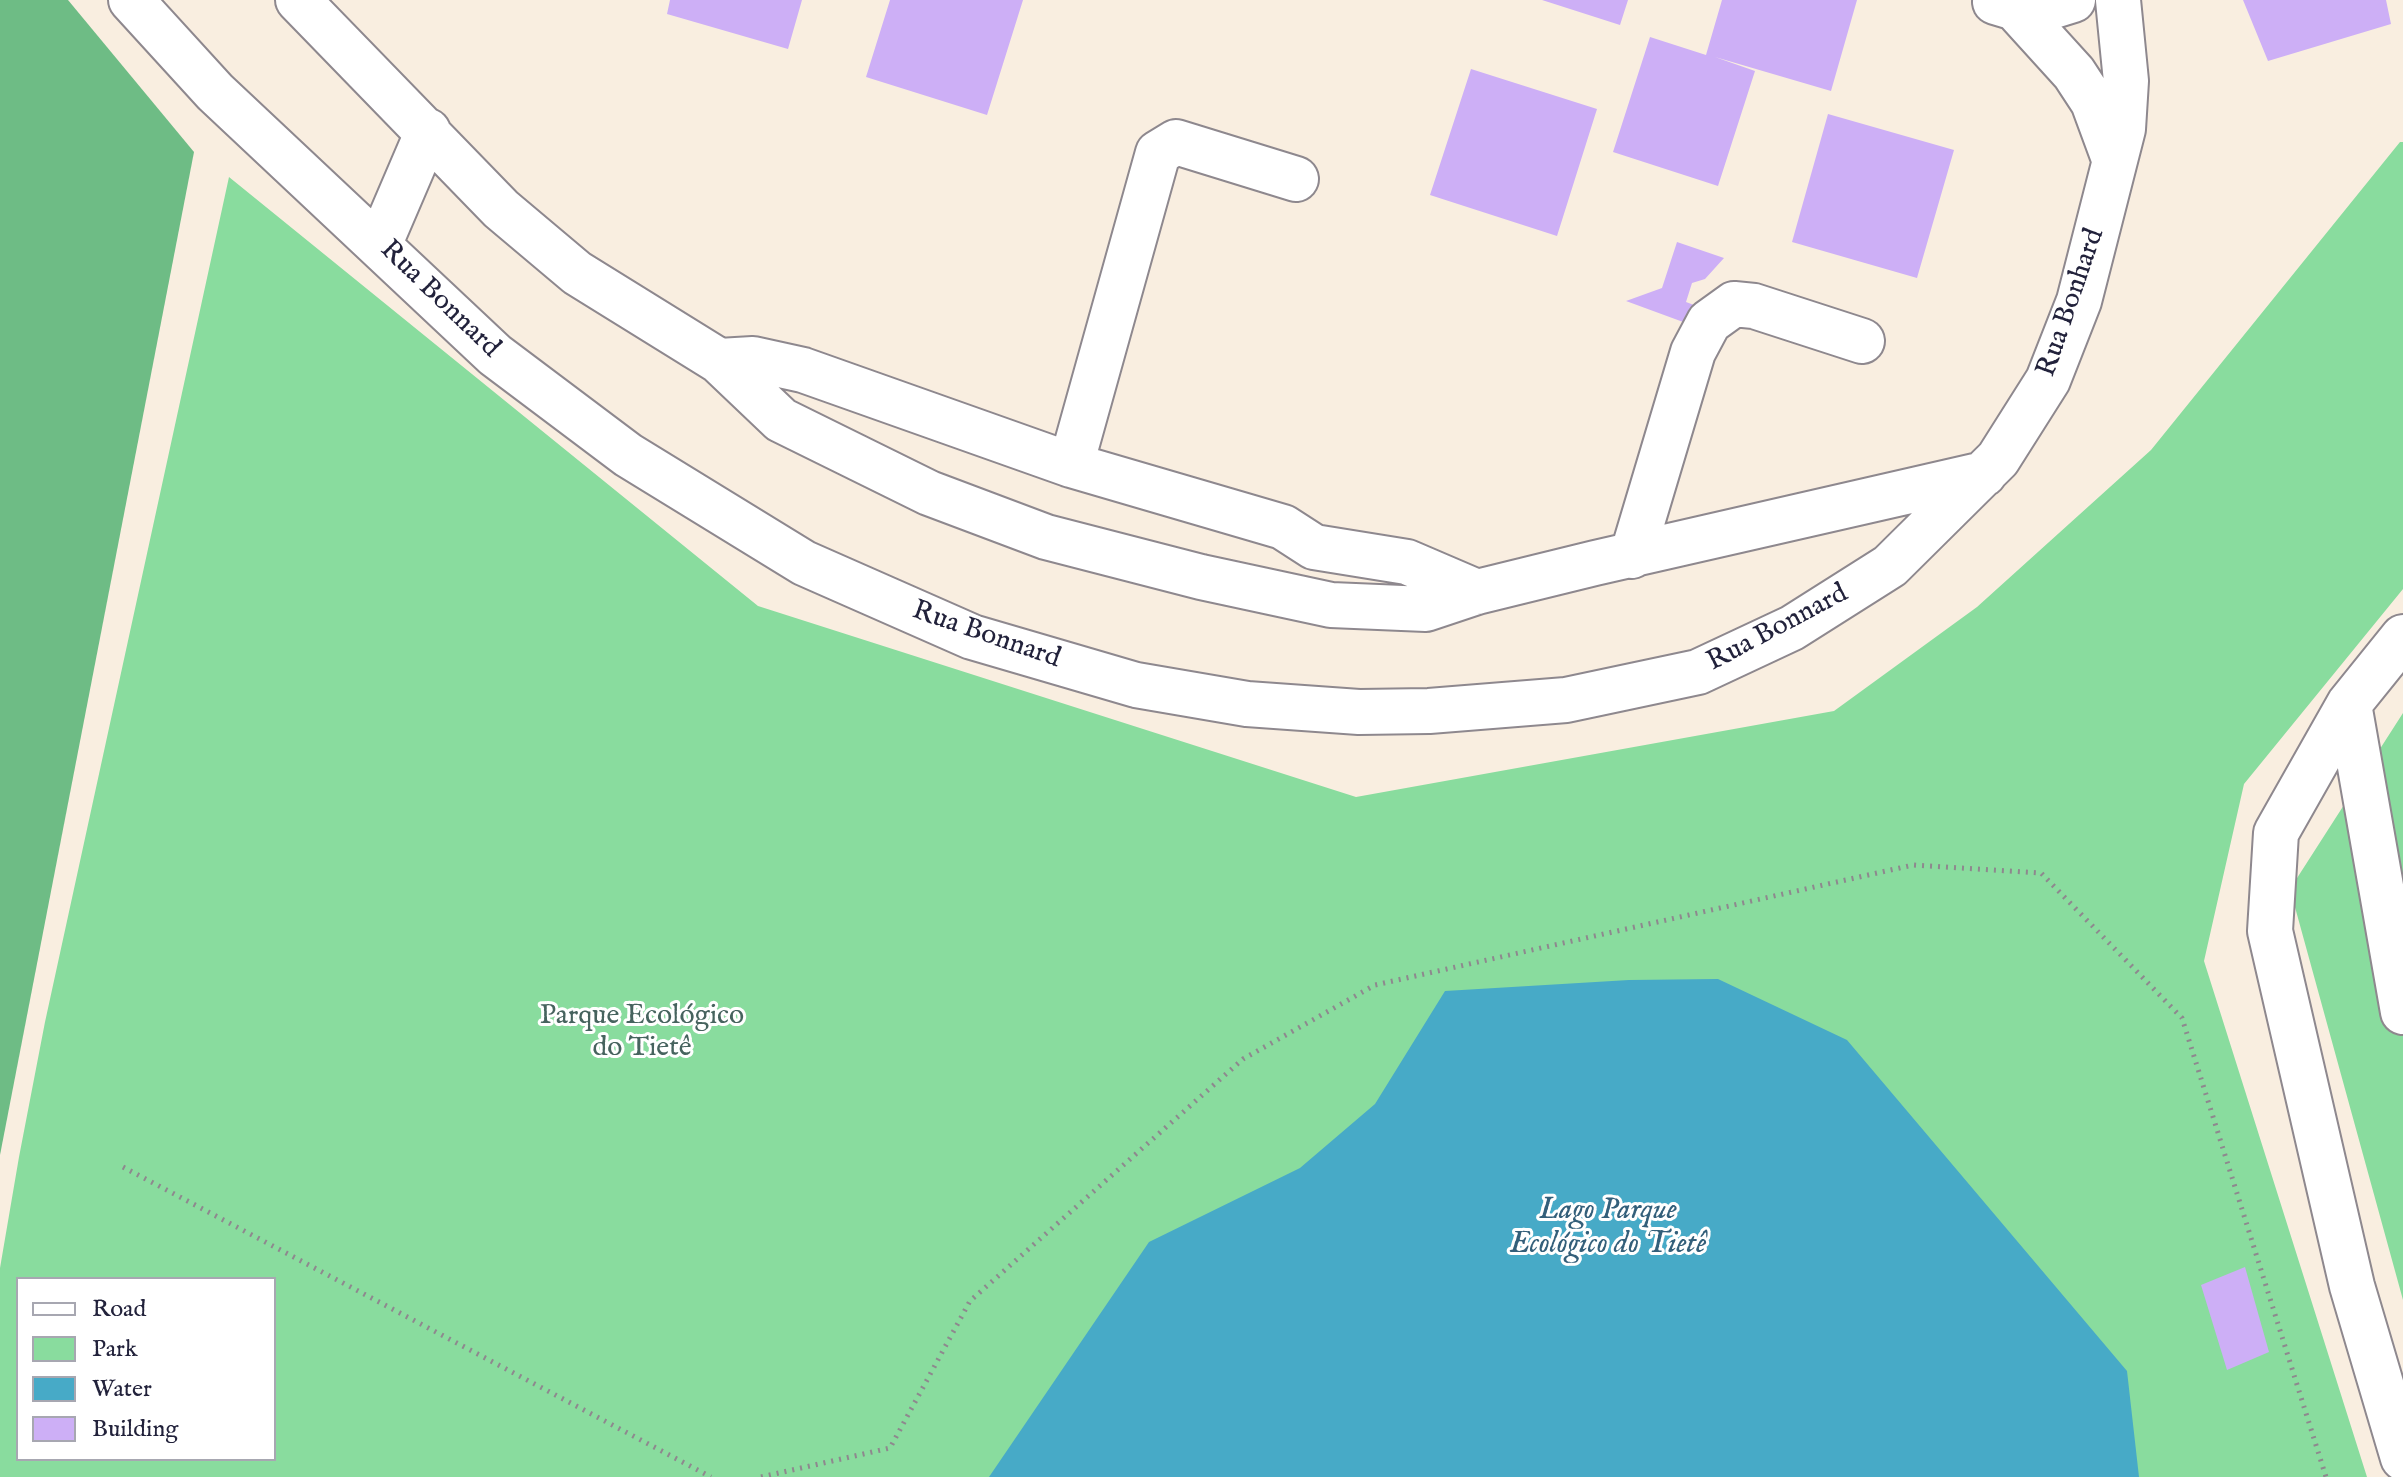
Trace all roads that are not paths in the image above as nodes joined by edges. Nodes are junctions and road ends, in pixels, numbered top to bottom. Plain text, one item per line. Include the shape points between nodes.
1 (131, 0) edge
2 (298, 0) edge
3 (2073, 0) edge
4 (2118, 0) edge
5 (2002, 4) edge
6 (428, 131) junction
7 (2116, 165) junction
8 (1296, 179) dead end
9 (380, 243) junction
10 (1862, 341) dead end
11 (719, 361) junction
12 (1071, 465) junction
13 (1986, 473) junction
14 (1632, 556) junction
15 (1477, 592) junction
16 (2403, 637) edge
17 (2349, 704) junction
18 (2403, 1012) edge
19 (2403, 1458) edge

1 - 9 street, Rua Bonnard via 215,92
2 - 6 street
3 - 5 street via 2044,9
4 - 7 street, Rua Bonhard via 2126,81
5 - 7 street via 2081,82
6 - 9 street
6 - 11 street via 501,209 577,273
7 - 13 street, Rua Bonhard via 2079,301 2048,380
8 - 12 street via 1176,142 1158,153
9 - 13 street, Rua Bonnard via 495,355 628,455 804,563 972,637 1136,685 1247,704 1429,711 1566,700 1698,672 1792,628 1890,566
10 - 14 street via 1754,306 1734,304 1709,322 1693,352
11 - 12 street via 753,359 803,370
11 - 15 street via 781,420 929,493 1046,537 1331,605 1426,609
12 - 15 street via 1283,527 1314,547 1407,562
13 - 14 street
14 - 15 street
16 - 17 street
17 - 18 street
17 - 19 street via 2276,833 2270,931 2352,1286

